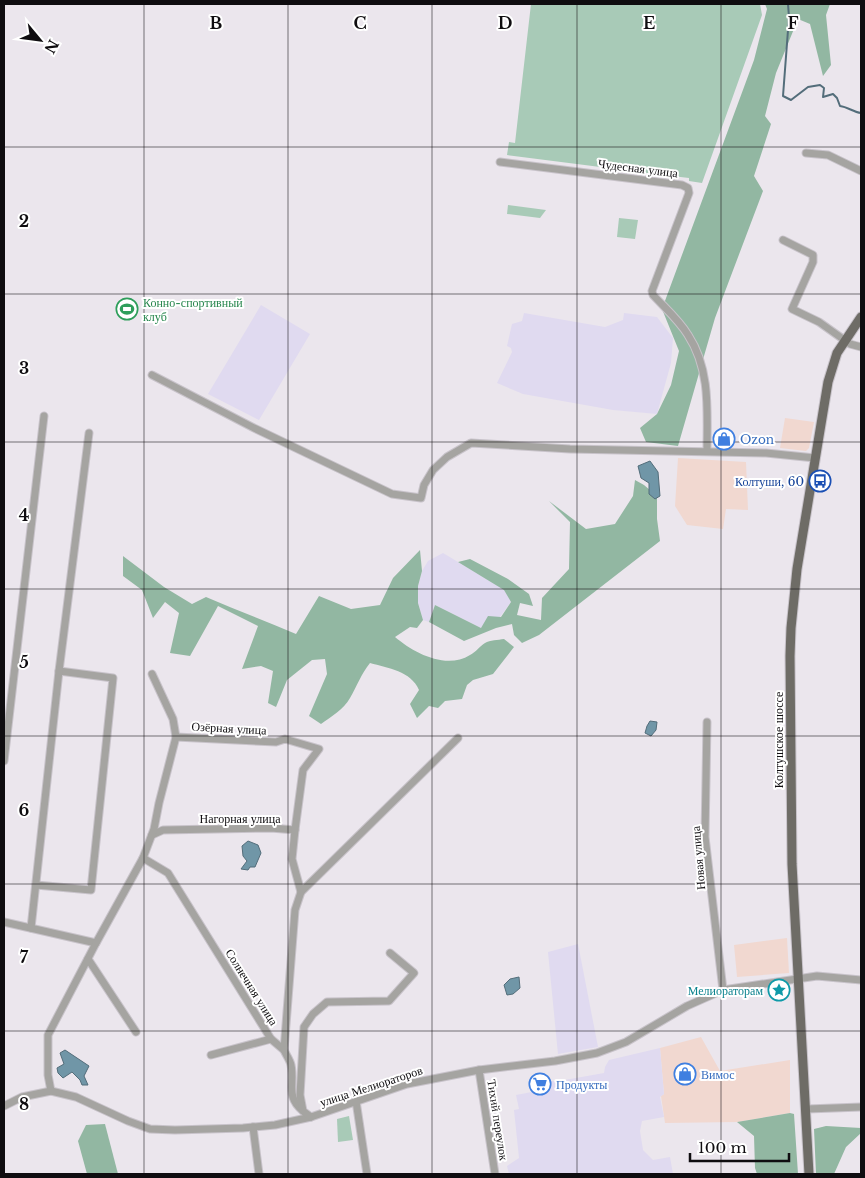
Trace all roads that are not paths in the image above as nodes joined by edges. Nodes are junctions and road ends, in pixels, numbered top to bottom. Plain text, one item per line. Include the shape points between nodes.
1 (806, 153) dead end
2 (500, 162) dead end
3 (861, 171) edge
4 (783, 240) dead end
5 (861, 317) edge
6 (845, 339) junction
7 (861, 347) edge
8 (152, 375) dead end
9 (44, 416) dead end
10 (89, 433) dead end
11 (707, 451) junction
12 (815, 458) junction
13 (59, 671) junction
14 (152, 674) dead end
15 (707, 722) dead end
16 (176, 737) junction
17 (458, 738) dead end
18 (4, 761) edge
19 (295, 830) junction
20 (152, 835) junction
21 (143, 858) junction
22 (36, 885) junction
23 (301, 892) junction
24 (4, 922) edge
25 (31, 928) junction
26 (96, 943) junction
27 (390, 953) dead end
28 (88, 959) junction
29 (799, 978) junction
30 (861, 980) edge
31 (723, 990) junction
32 (136, 1032) dead end
33 (271, 1038) junction
34 (284, 1050) junction
35 (211, 1055) dead end
36 (479, 1070) junction
37 (51, 1091) junction
38 (356, 1101) junction
39 (4, 1106) edge
40 (861, 1107) edge
41 (807, 1109) junction
42 (303, 1111) junction
43 (311, 1117) junction
44 (253, 1128) junction
45 (259, 1174) edge
46 (367, 1174) edge
47 (494, 1174) edge
48 (809, 1174) edge

1 - 3 street via 828,155
2 - 11 street, Чудесная улица via 688,188 689,193 652,291 687,333 702,364 706,383
4 - 6 street via 813,255 814,262 792,309
5 - 6 main road, Колтушское шоссе
6 - 7 street
6 - 12 main road, Колтушское шоссе via 828,382
8 - 11 street via 392,494 421,498 433,470 471,443
9 - 18 street
10 - 13 street
11 - 12 street
12 - 29 main road, Колтушское шоссе via 797,569 790,647 791,798
13 - 22 street
13 - 22 street via 113,678 91,890
14 - 16 street via 173,719
15 - 31 street, Новая улица via 705,836
16 - 19 street, Озёрная улица via 276,742 285,739 319,749 303,770
16 - 20 street, Озёрная улица
17 - 23 street
19 - 20 street, Нагорная улица via 163,830
19 - 23 street, Нагорная улица via 292,859
20 - 21 street, Озёрная улица
21 - 26 street, Озёрная улица
21 - 33 street, Солнечная улица via 168,873
22 - 25 street
23 - 34 street, Солнечная улица via 295,910
24 - 25 street
25 - 26 street
26 - 28 street, Озёрная улица
27 - 42 street via 414,973 389,1000 327,1002 304,1027 300,1096
28 - 32 street
28 - 37 street, Озёрная улица via 48,1034
29 - 30 street, улица Мелиораторов via 817,976
29 - 31 street, улица Мелиораторов
29 - 41 main road, Колтушское шоссе
31 - 36 street, улица Мелиораторов via 687,1006 611,1049 555,1061
33 - 34 street, Солнечная улица
33 - 35 street
34 - 42 street via 291,1064 292,1097
36 - 38 street, улица Мелиораторов via 407,1084
36 - 47 street, Тихий переулок
37 - 39 street, улица Мелиораторов via 22,1096
37 - 44 street, улица Мелиораторов via 76,1097 150,1128
38 - 43 street, улица Мелиораторов
38 - 46 street
40 - 41 street
41 - 48 main road, Колтушское шоссе
42 - 43 street
43 - 44 street, улица Мелиораторов
44 - 45 street

